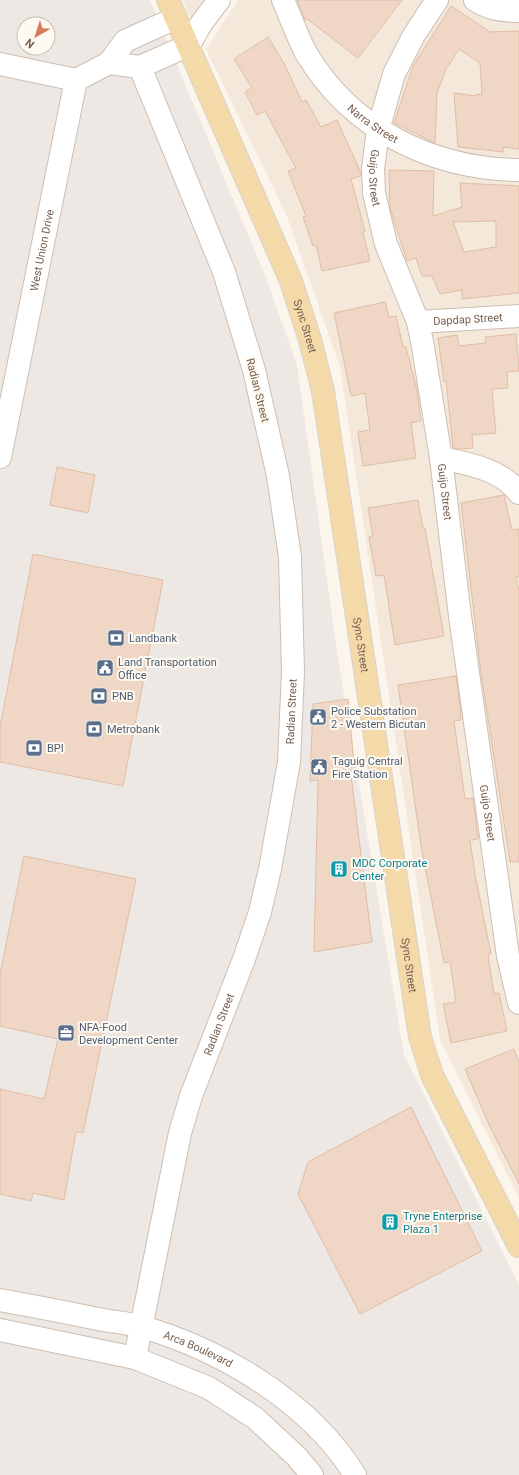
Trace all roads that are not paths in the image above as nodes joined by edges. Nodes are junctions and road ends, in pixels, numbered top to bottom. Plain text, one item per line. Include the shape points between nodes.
1 (219, 0) edge
2 (283, 0) edge
3 (437, 0) edge
4 (475, 0) edge
5 (172, 9) edge
6 (519, 11) edge
7 (189, 45) junction
8 (109, 63) junction
9 (0, 64) edge
10 (140, 67) junction
11 (76, 80) junction
12 (378, 130) junction
13 (519, 170) edge
14 (519, 316) edge
15 (418, 322) junction
16 (0, 457) edge
17 (441, 458) junction
18 (519, 493) edge
19 (519, 1003) edge
20 (519, 1246) edge
21 (0, 1300) edge
22 (142, 1327) junction
23 (0, 1330) edge
24 (135, 1358) junction
25 (312, 1475) edge
26 (355, 1475) edge

1 - 7 street
2 - 12 street, Narra Street via 306,53 330,86 354,111
3 - 12 street, Guijo Street via 400,60
4 - 6 street via 485,7
5 - 7 main road, Sync Street
5 - 8 street via 125,41
7 - 10 street
7 - 20 main road, Sync Street via 291,281 323,391 420,1037 436,1081
8 - 10 street
8 - 11 street
9 - 11 street
10 - 22 street, Radian Street via 224,272 254,370 278,476 290,557 293,672 289,762 267,883 244,959 191,1096 180,1133
11 - 16 street, West Union Drive
12 - 13 street, Narra Street via 406,145 459,164
12 - 15 street, Guijo Street via 373,169 374,193 386,244
14 - 15 street, Dapdap Street
15 - 17 street, Guijo Street
17 - 18 street via 476,466 502,476
17 - 19 street, Guijo Street via 460,616 508,956
21 - 22 street, Arca Boulevard
22 - 24 street, Radian Street
22 - 26 street, Arca Boulevard via 214,1354 270,1388 298,1409 323,1434
23 - 24 street
24 - 25 street via 209,1388 255,1418 296,1456

